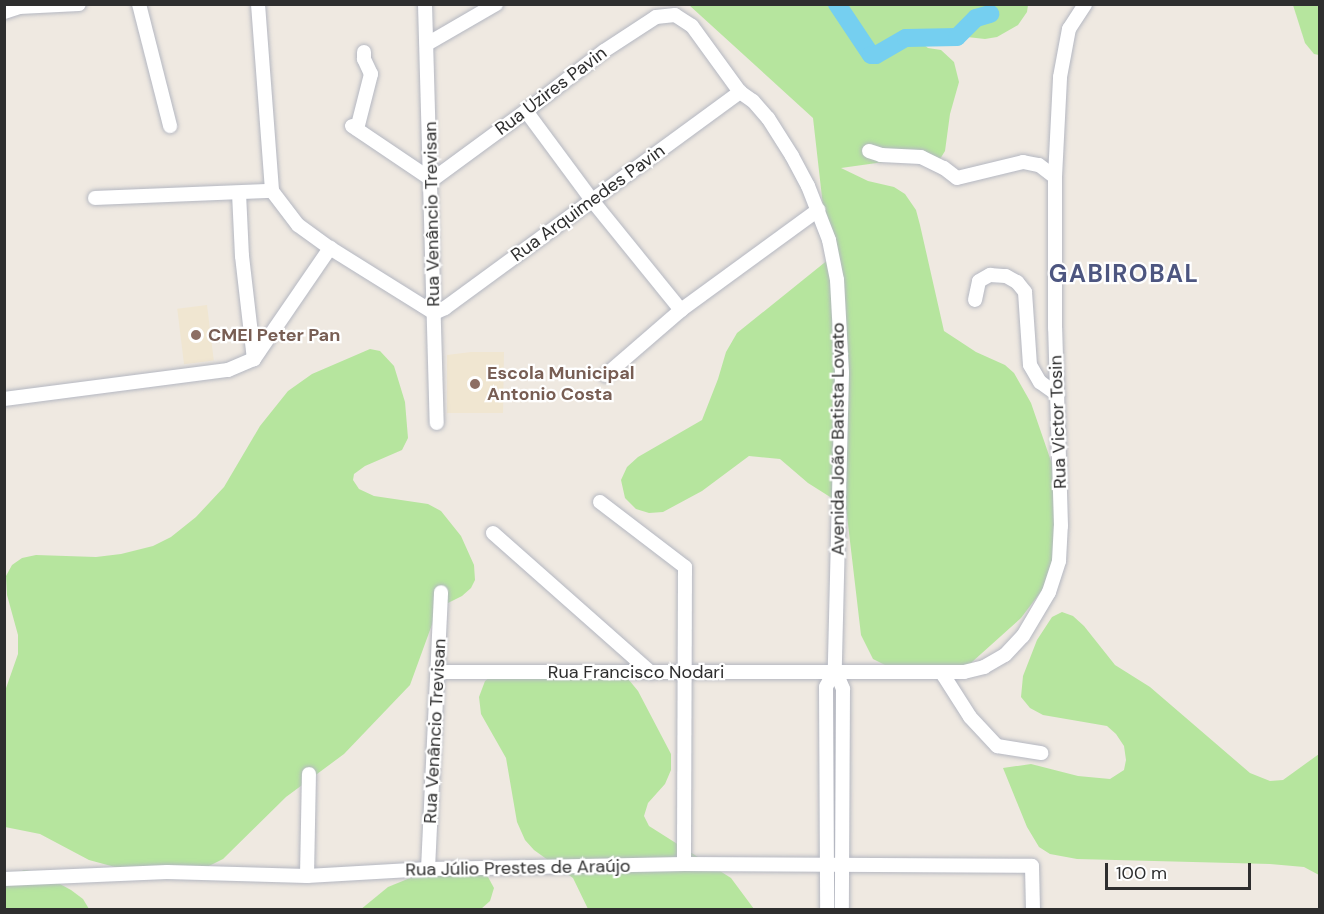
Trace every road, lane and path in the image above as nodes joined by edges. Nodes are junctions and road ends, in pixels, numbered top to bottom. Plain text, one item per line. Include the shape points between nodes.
1 (79, 4) edge
2 (139, 4) edge
3 (258, 4) edge
4 (425, 4) edge
5 (496, 4) edge
6 (1085, 4) edge
7 (4, 12) edge
8 (675, 15) joint
9 (427, 44) junction
10 (364, 52) dead end
11 (740, 92) junction
12 (526, 111) junction
13 (170, 126) dead end
14 (869, 152) dead end
15 (1055, 177) junction
16 (432, 180) junction
17 (272, 191) junction
18 (239, 193) junction
19 (95, 198) dead end
20 (591, 199) junction
21 (818, 210) junction
22 (330, 248) junction
23 (975, 300) dead end
24 (681, 310) junction
25 (434, 313) junction
26 (254, 359) junction
27 (606, 375) dead end
28 (1058, 395) junction
29 (4, 399) edge
30 (437, 423) dead end
31 (600, 502) dead end
32 (493, 533) dead end
33 (441, 592) dead end
34 (835, 670) junction
35 (438, 672) junction
36 (651, 673) junction
37 (684, 673) junction
38 (942, 673) junction
39 (1041, 753) dead end
40 (309, 774) dead end
41 (684, 864) junction
42 (842, 864) junction
43 (827, 865) junction
44 (428, 869) junction
45 (307, 876) junction
46 (4, 879) edge
47 (827, 909) edge
48 (842, 909) edge
49 (1033, 909) edge

1 - 7 street via 19,7
2 - 13 street
3 - 17 street
4 - 9 street, Rua Venâncio Trevisan
5 - 9 street
6 - 15 street, Rua Victor Tosin via 1069,29 1060,77
8 - 11 street, Avenida João Batista Lovato via 692,26
8 - 12 street, Rua Uzires Pavin via 656,17 621,39
9 - 16 street, Rua Venâncio Trevisan
10 - 16 street via 370,74 355,127
11 - 20 street, Rua Arquimedes Pavin
11 - 21 street, Avenida João Batista Lovato via 768,118
12 - 16 street, Rua Uzires Pavin
12 - 20 street
14 - 15 street via 921,157 957,178 1023,162 1039,165
15 - 28 street, Rua Victor Tosin
16 - 25 street, Rua Venâncio Trevisan
17 - 18 street
17 - 22 street via 298,225
18 - 19 street
18 - 26 street
20 - 24 street
20 - 25 street, Rua Arquimedes Pavin
21 - 24 street
21 - 34 street, Avenida João Batista Lovato via 837,280 842,373
22 - 25 street
22 - 26 street
23 - 28 street via 979,281 990,275 1006,276 1017,282 1025,292 1030,365 1040,382
24 - 27 street
25 - 30 street, Rua Venâncio Trevisan
26 - 29 street via 228,370
28 - 38 street, Rua Victor Tosin via 1061,526 1059,561 1049,592 1023,636 1005,656 984,667
31 - 37 street via 685,567
32 - 36 street
33 - 35 street, Rua Venâncio Trevisan
34 - 37 street, Rua Francisco Nodari
34 - 38 street, Rua Victor Tosin
34 - 42 street, Avenida João Batista Lovato via 843,688
34 - 43 street, Avenida João Batista Lovato via 826,687
35 - 36 street, Rua Francisco Nodari
35 - 44 street, Rua Venâncio Trevisan
36 - 37 street, Rua Francisco Nodari
37 - 41 street
38 - 39 street via 970,717 997,746
40 - 45 street
41 - 43 street, Rua Júlio Prestes de Araújo
41 - 44 street, Rua Júlio Prestes de Araújo
42 - 43 street, Rua Júlio Prestes de Araújo
42 - 48 street, Avenida João Batista Lovato
42 - 49 street, Rua Júlio Prestes de Araújo via 1032,866
43 - 47 street, Avenida João Batista Lovato
44 - 45 street, Rua Júlio Prestes de Araújo
45 - 46 street, Rua Júlio Prestes de Araújo via 167,872

